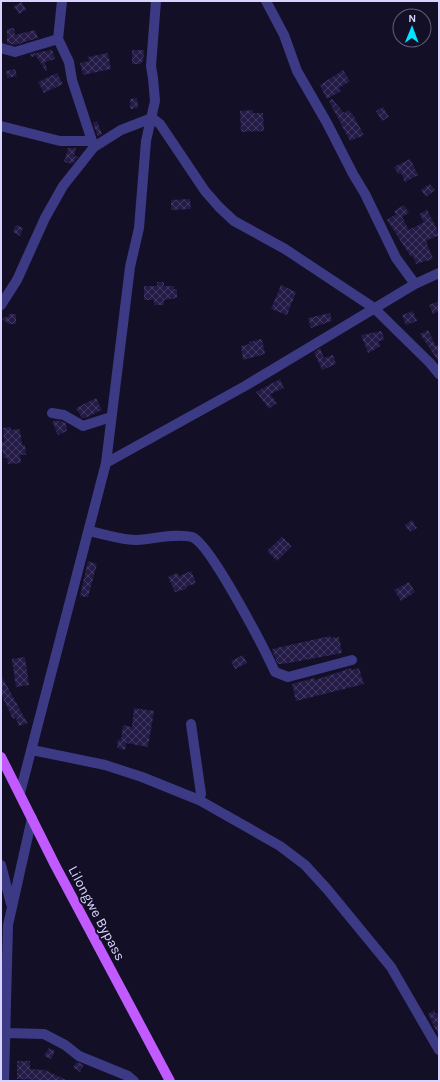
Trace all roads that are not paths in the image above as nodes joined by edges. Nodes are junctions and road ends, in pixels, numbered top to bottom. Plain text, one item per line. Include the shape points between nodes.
1 (62, 1) edge
2 (156, 1) edge
3 (266, 1) edge
4 (58, 39) junction
5 (1, 48) edge
6 (152, 118) junction
7 (1, 126) edge
8 (93, 144) junction
9 (439, 273) edge
10 (415, 284) junction
11 (1, 305) edge
12 (374, 308) junction
13 (439, 374) edge
14 (52, 413) dead end
15 (110, 417) junction
16 (106, 463) junction
17 (89, 531) junction
18 (352, 660) dead end
19 (191, 724) dead end
20 (32, 750) junction
21 (1, 758) edge
22 (20, 793) junction
23 (199, 800) junction
24 (32, 818) junction
25 (1, 865) edge
26 (12, 909) junction
27 (4, 1036) edge
28 (439, 1050) edge
29 (4, 1081) edge
30 (134, 1081) edge
31 (170, 1081) edge

1 - 4 street
2 - 6 street via 150,66 155,101
3 - 10 street via 284,35 297,72 365,194 396,258
4 - 5 street via 15,52
4 - 8 street via 69,62 72,80
6 - 8 street
6 - 12 street via 160,124 212,200 234,221 284,249
6 - 15 street via 146,141 139,228 130,268
7 - 8 street via 60,141
8 - 11 street via 45,218 17,280
9 - 10 street
10 - 12 street
12 - 13 street
12 - 16 street via 245,386
14 - 15 street via 64,415 83,426
15 - 16 street
16 - 17 street
17 - 18 street via 135,540 186,536 198,541 262,643 275,672 288,677
17 - 20 street
19 - 23 street via 201,794
20 - 22 street
20 - 23 street via 105,765
21 - 22 main road, Lilongwe Bypass
22 - 24 main road, Lilongwe Bypass
23 - 28 street via 280,846 305,866 391,967
24 - 26 street
24 - 31 main road, Lilongwe Bypass
25 - 26 street
26 - 27 street via 8,925
27 - 29 street
27 - 30 street via 44,1034 65,1045 78,1056 128,1076

